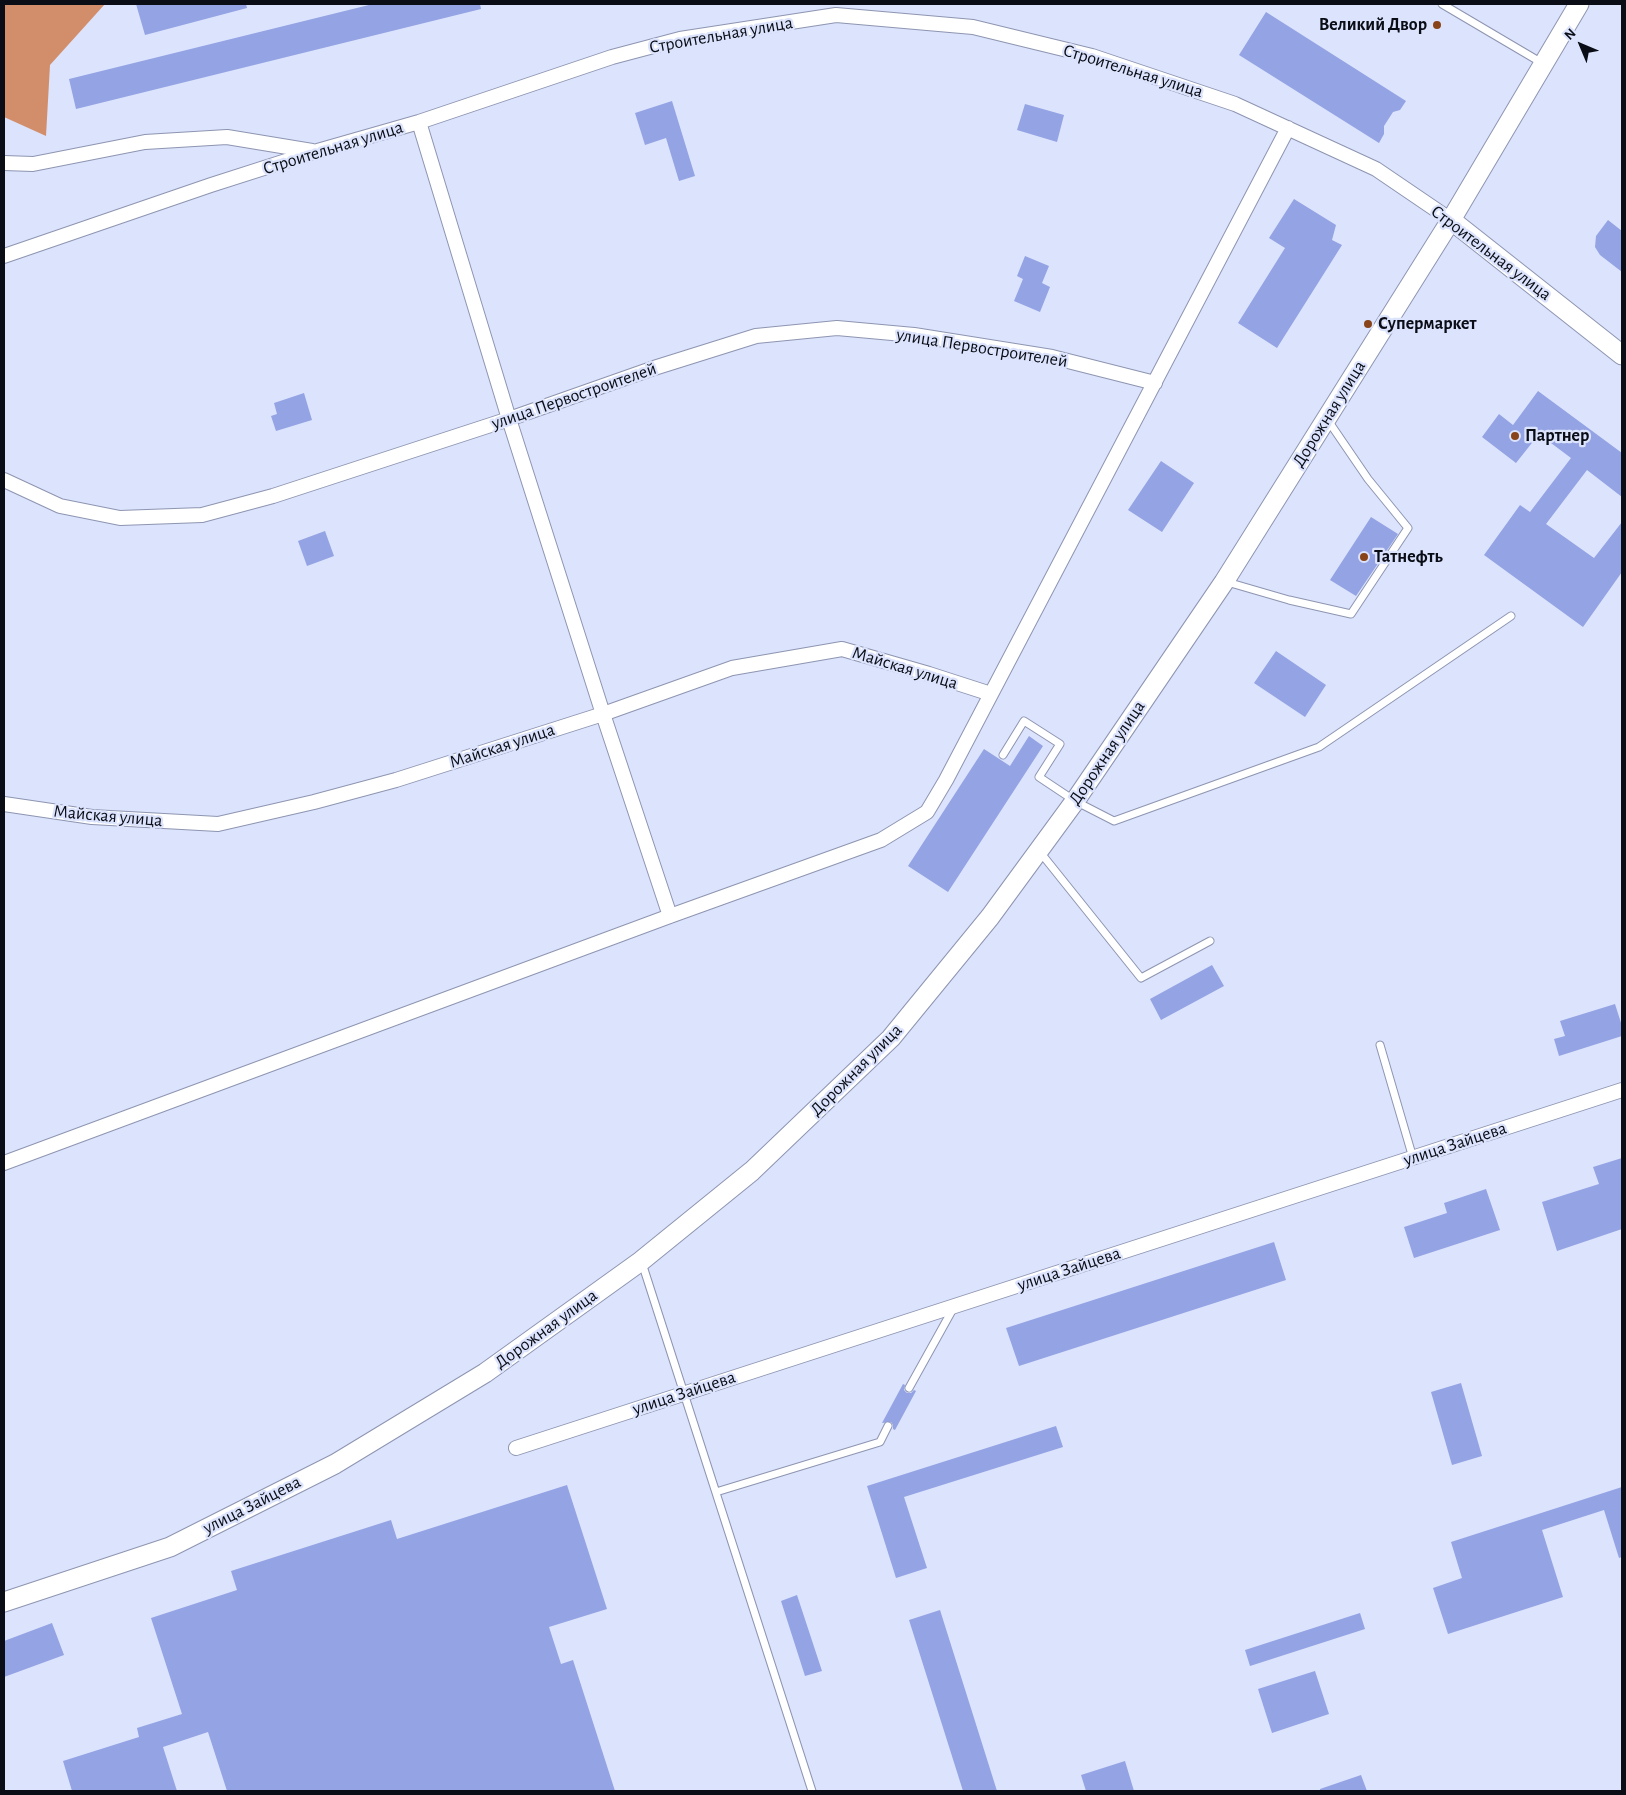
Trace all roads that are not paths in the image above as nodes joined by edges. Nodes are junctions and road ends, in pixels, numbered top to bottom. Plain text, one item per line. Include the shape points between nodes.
1 (1442, 4) edge
2 (1579, 4) edge
3 (1544, 65) junction
4 (419, 122) junction
5 (1288, 128) junction
6 (314, 152) junction
7 (4, 163) edge
8 (1452, 220) junction
9 (4, 256) edge
10 (1622, 355) edge
11 (1155, 383) junction
12 (510, 418) junction
13 (1327, 418) junction
14 (4, 480) edge
15 (1224, 582) junction
16 (1511, 616) dead end
17 (991, 694) junction
18 (603, 714) junction
19 (1003, 755) dead end
20 (1075, 801) junction
21 (4, 804) edge
22 (1039, 850) junction
23 (670, 916) junction
24 (1210, 941) dead end
25 (1380, 1045) dead end
26 (1622, 1090) edge
27 (1413, 1158) junction
28 (4, 1163) edge
29 (641, 1260) junction
30 (956, 1305) junction
31 (485, 1373) joint
32 (909, 1388) dead end
33 (684, 1393) junction
34 (888, 1426) dead end
35 (516, 1448) dead end
36 (716, 1492) junction
37 (4, 1602) edge
38 (812, 1791) edge

1 - 3 lane
2 - 3 street, Дорожная улица
3 - 8 street, Дорожная улица
4 - 5 street, Строительная улица via 612,57 680,39 836,15 973,28 1092,56 1235,104
4 - 6 street, Строительная улица
4 - 12 street
5 - 8 street, Строительная улица via 1376,169
5 - 11 street
6 - 7 street via 227,137 145,142 33,164
6 - 9 street, Строительная улица
8 - 10 street, Строительная улица
8 - 13 street, Дорожная улица
11 - 12 street, улица Первостроителей via 1052,357 837,328 756,336
11 - 17 street
12 - 14 street, улица Первостроителей via 273,496 202,515 120,518 60,506
12 - 18 street
13 - 15 street, Дорожная улица
13 - 15 lane via 1368,478 1408,528 1351,614
15 - 20 street, Дорожная улица
16 - 20 lane via 1319,746 1114,821
17 - 18 street, Майская улица via 842,649 732,668
17 - 23 street via 927,812 881,840
18 - 21 street, Майская улица via 396,780 218,824 92,817
18 - 23 street
19 - 20 lane via 1024,721 1060,744 1039,777
20 - 22 street, Дорожная улица
22 - 24 lane via 1141,978
22 - 29 street, Дорожная улица via 990,918 891,1038 752,1171
23 - 28 street
25 - 27 lane
26 - 27 street, улица Зайцева
27 - 30 street, улица Зайцева
29 - 31 street, Дорожная улица
29 - 33 lane
30 - 32 lane
30 - 33 street, улица Зайцева
31 - 37 street, улица Зайцева via 335,1464 170,1547
33 - 35 street, улица Зайцева
33 - 36 lane
34 - 36 lane via 880,1442
36 - 38 lane

